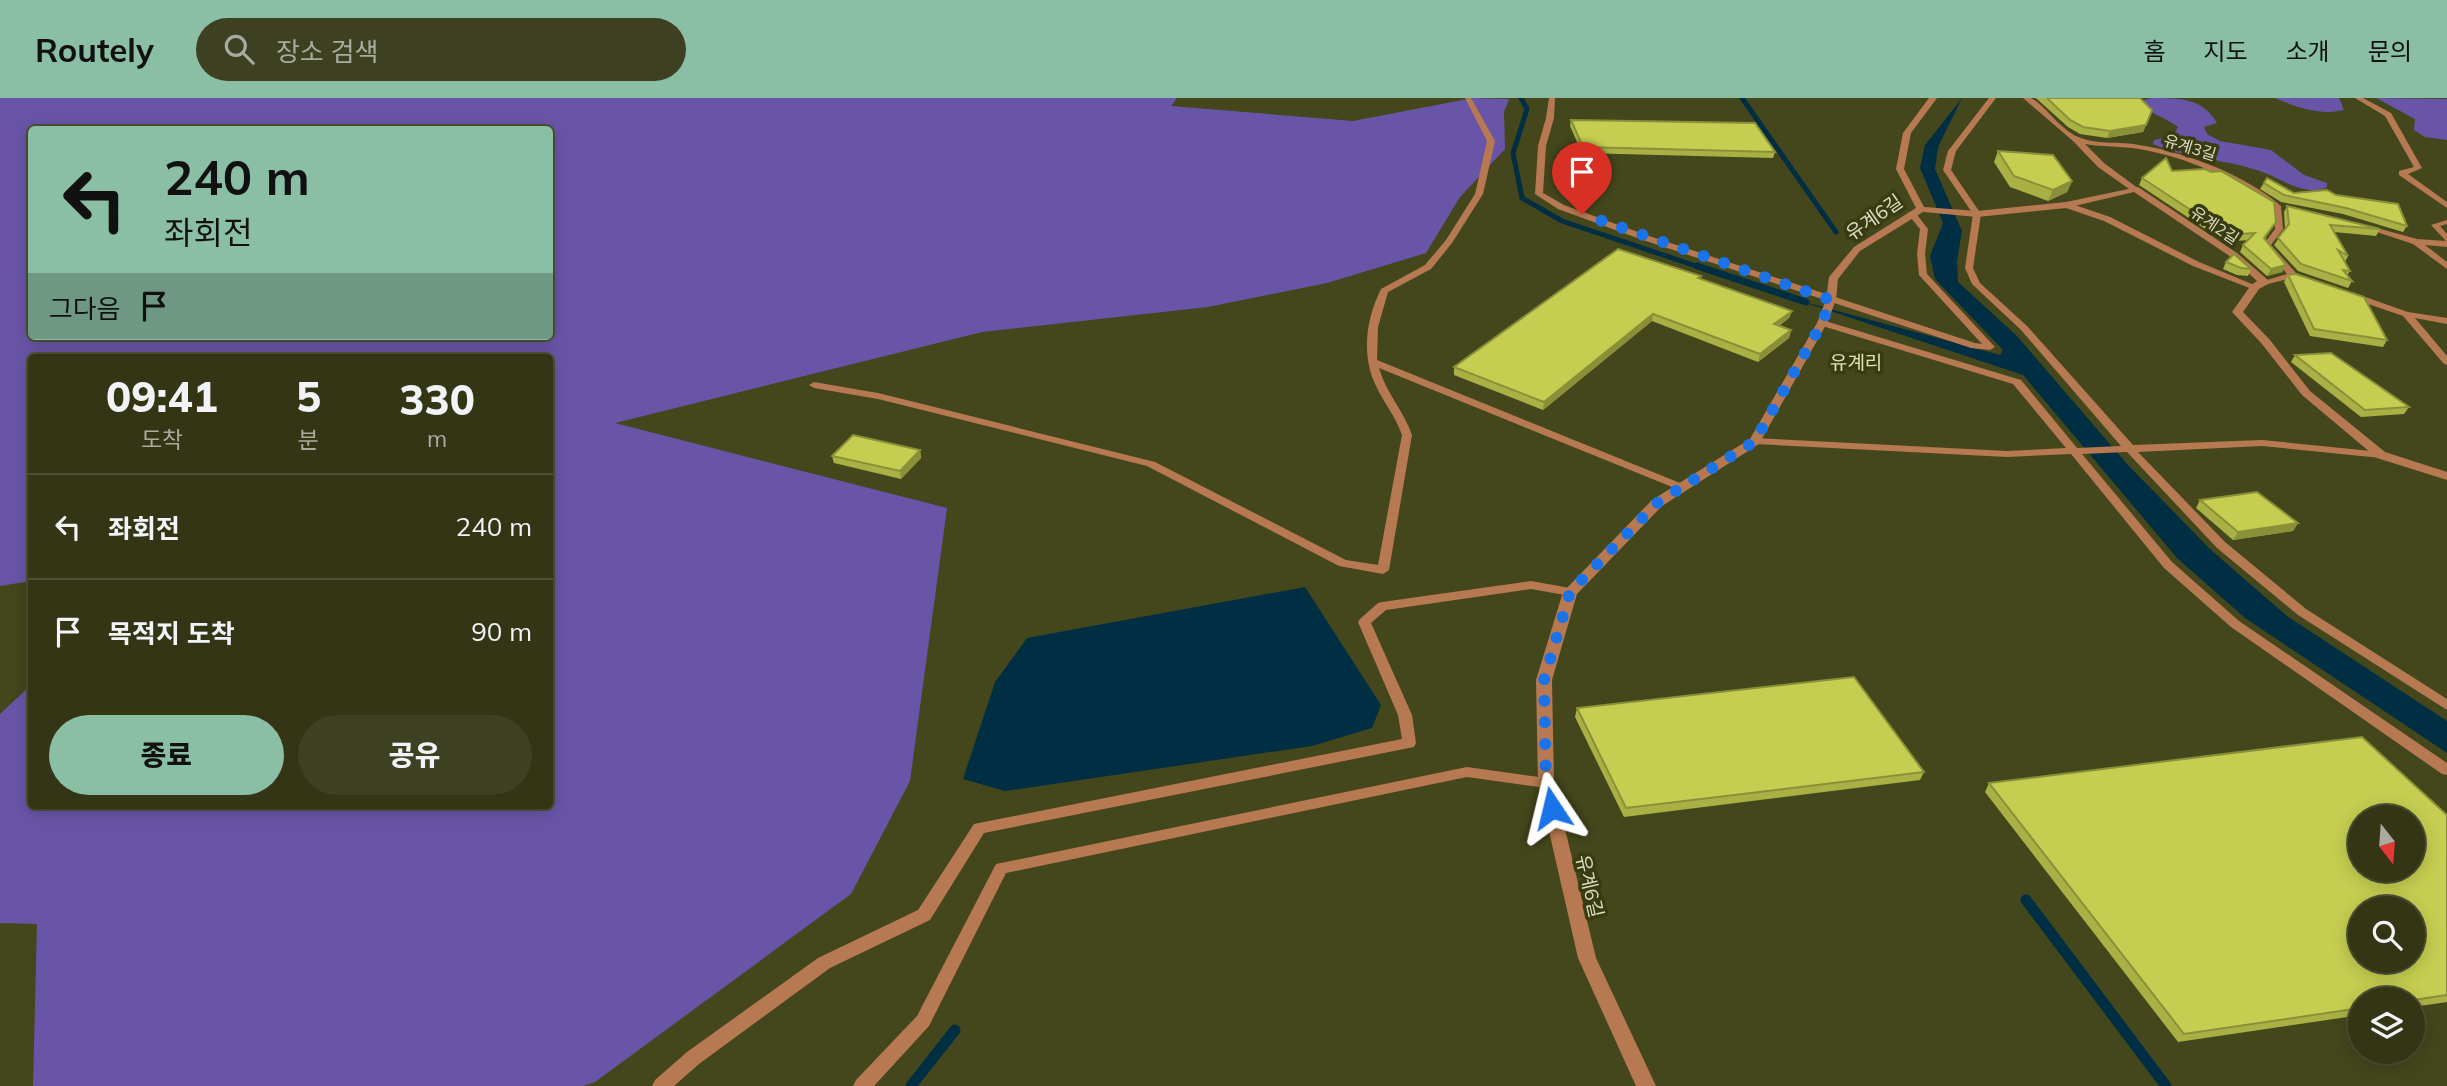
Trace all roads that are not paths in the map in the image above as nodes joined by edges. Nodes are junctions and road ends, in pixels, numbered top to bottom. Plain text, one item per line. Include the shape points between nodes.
1 (1468, 98) edge
2 (1552, 98) edge
3 (1933, 98) edge
4 (1993, 98) edge
5 (2026, 98) edge
6 (2358, 98) edge
7 (2076, 138) junction
8 (2135, 190) junction
9 (2066, 205) junction
10 (2277, 206) junction
11 (2447, 206) edge
12 (2289, 209) edge
13 (1916, 211) junction
14 (1977, 214) junction
15 (2447, 222) edge
16 (2352, 223) edge
17 (2447, 241) edge
18 (2416, 242) junction
19 (2447, 266) edge
20 (2292, 275) junction
21 (2318, 283) edge
22 (2260, 285) junction
23 (2343, 292) edge
24 (1831, 300) junction
25 (2406, 314) junction
26 (2447, 321) edge
27 (1822, 323) junction
28 (1373, 362) junction
29 (2447, 362) edge
30 (814, 385) dead end
31 (1755, 441) junction
32 (2130, 449) junction
33 (2073, 451) junction
34 (2381, 455) junction
35 (2446, 474) edge
36 (1681, 487) junction
37 (1570, 592) junction
38 (2447, 705) edge
39 (2447, 770) edge
40 (1546, 783) junction
41 (661, 1086) edge
42 (862, 1086) edge
43 (1646, 1086) edge

1 - 28 lane via 1491,141 1479,194 1427,267 1384,291 1370,330
2 - 24 lane via 1539,194 1561,207
3 - 13 street, 유계6길 via 1908,133 1900,169
4 - 14 lane via 1952,151 1947,170
5 - 7 lane
6 - 11 lane via 2388,115 2418,167 2402,173
7 - 8 lane via 2101,165
7 - 10 lane, 유계3길 via 2198,162
8 - 9 street
8 - 22 street, 유계2길 via 2234,255
9 - 14 street
9 - 22 lane via 2107,219 2196,264
10 - 12 lane, 유계3길
10 - 20 lane via 2279,229 2267,245
13 - 14 street
13 - 24 street, 유계6길 via 1857,249 1833,279
13 - 24 lane via 1924,229 1923,275 1990,347 1974,346
14 - 32 lane via 1969,268 1976,284 2024,328
15 - 17 lane via 2435,225
16 - 18 lane
17 - 18 lane
18 - 19 lane
20 - 21 lane
20 - 22 lane
22 - 34 street via 2237,312 2306,393
23 - 25 lane
24 - 27 street, 유계6길
25 - 26 lane
25 - 29 lane
27 - 31 street, 유계6길
27 - 33 lane via 2017,382
28 - 30 lane via 1407,435 1383,570 1343,563 1151,464 878,396
28 - 36 lane
31 - 33 lane via 2007,454
31 - 36 street, 유계6길
32 - 33 lane
32 - 34 lane via 2262,443
32 - 38 lane via 2221,545 2302,612
33 - 39 lane via 2168,565 2235,624
34 - 35 street
36 - 37 street, 유계6길 via 1657,503
37 - 40 street, 유계6길 via 1544,680
37 - 41 lane via 1531,585 1382,606 1364,622 1405,715 1409,743 979,828 924,915 824,963
40 - 42 lane via 1467,772 1001,868 923,1021
40 - 43 street, 유계6길 via 1587,958

